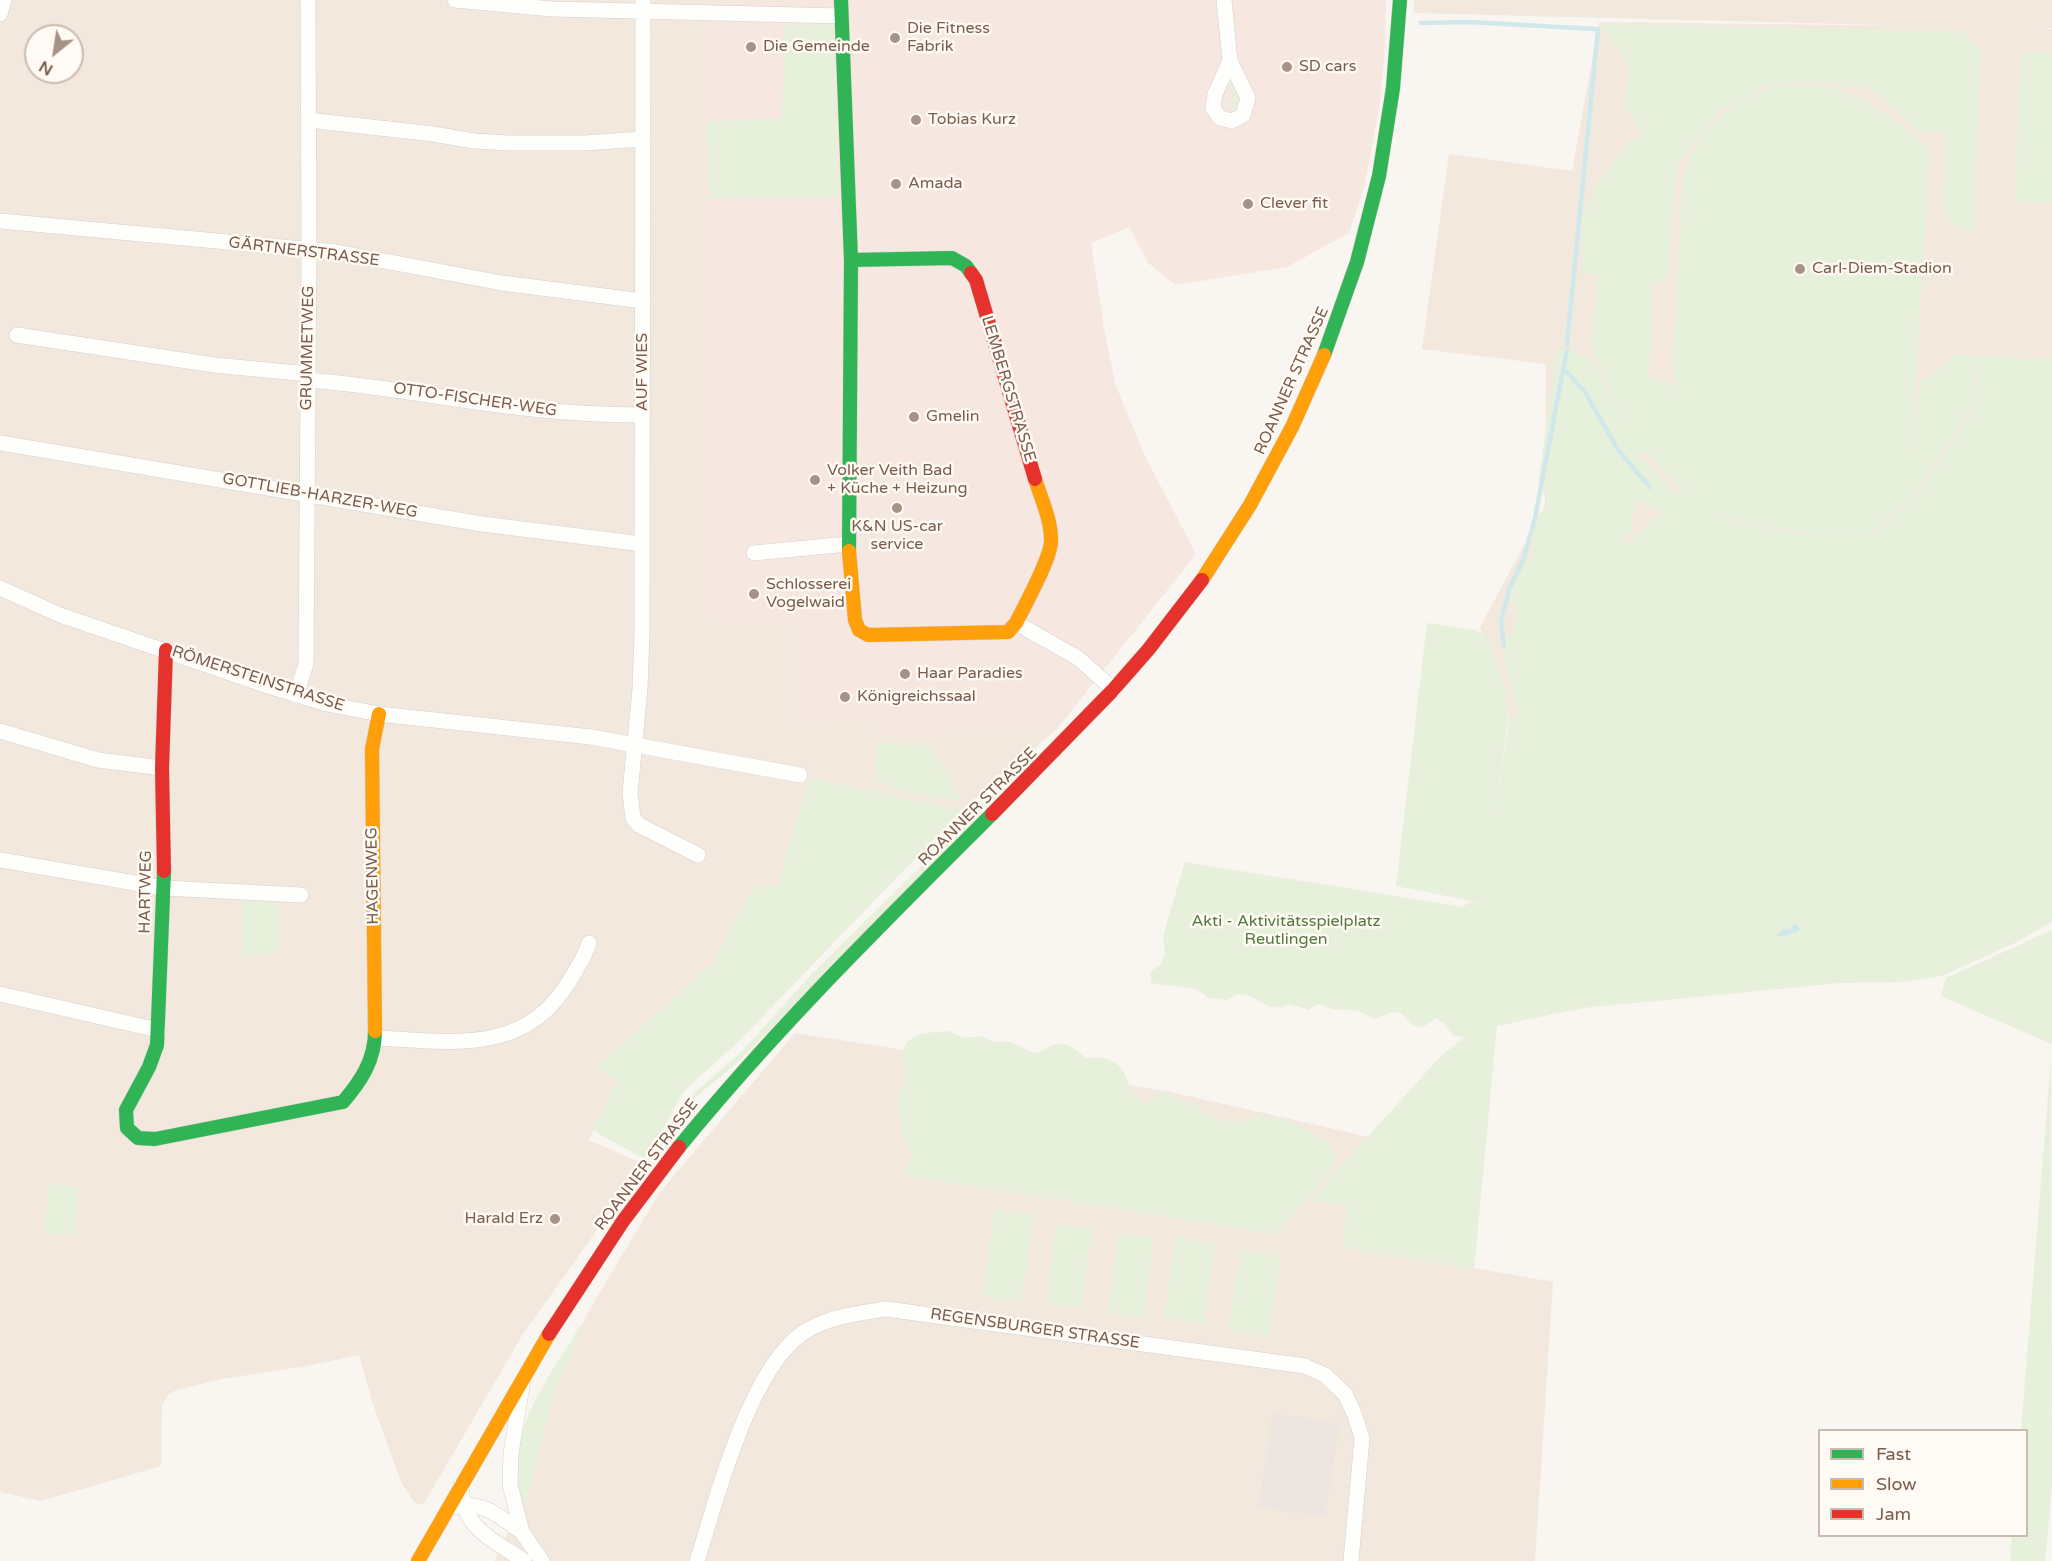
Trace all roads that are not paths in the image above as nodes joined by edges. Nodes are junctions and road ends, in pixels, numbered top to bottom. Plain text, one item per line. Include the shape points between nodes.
1 (4, 0) edge
2 (308, 0) edge
3 (455, 0) edge
4 (841, 0) edge
5 (1224, 0) edge
6 (1400, 0) edge
7 (643, 6) edge
8 (0, 14) edge
9 (841, 16) junction
10 (1230, 61) dead end
11 (308, 120) junction
12 (643, 139) junction
13 (0, 221) edge
14 (309, 250) junction
15 (851, 260) junction
16 (642, 302) junction
17 (16, 335) dead end
18 (308, 377) junction
19 (643, 415) junction
20 (0, 443) edge
21 (306, 495) junction
22 (642, 544) junction
23 (848, 544) junction
24 (754, 553) dead end
25 (0, 588) edge
26 (1016, 623) junction
27 (166, 650) junction
28 (1114, 690) junction
29 (296, 695) junction
30 (379, 714) junction
31 (0, 731) edge
32 (634, 743) junction
33 (162, 768) junction
34 (801, 775) dead end
35 (698, 855) dead end
36 (0, 860) edge
37 (164, 888) junction
38 (301, 895) dead end
39 (589, 943) dead end
40 (0, 994) edge
41 (158, 1030) junction
42 (375, 1038) junction
43 (127, 1128) joint
44 (524, 1375) junction
45 (461, 1485) junction
46 (464, 1506) junction
47 (446, 1511) junction
48 (522, 1532) junction
49 (418, 1561) edge
50 (524, 1561) edge
51 (542, 1561) edge
52 (697, 1561) edge
53 (1351, 1561) edge

1 - 8 street
2 - 11 street, GRUMMETWEG
3 - 7 street via 552,9
4 - 9 street
5 - 10 street
6 - 28 street, ROANNER STRASSE via 1391,106 1375,189 1350,285 1326,351 1291,430 1238,526 1166,628
7 - 9 street
7 - 12 street, AUF WIES
9 - 15 street
11 - 12 street via 509,143
11 - 14 street, GRUMMETWEG
12 - 16 street, AUF WIES
13 - 14 street, GÄRTNERSTRASSE
14 - 16 street, GÄRTNERSTRASSE
14 - 18 street, GRUMMETWEG
15 - 23 street
15 - 26 street, LEMBERGSTRASSE via 952,258 966,266 975,280 1051,542
16 - 19 street, AUF WIES
17 - 18 street, OTTO-FISCHER-WEG
18 - 19 street, OTTO-FISCHER-WEG via 530,409
18 - 21 street, GRUMMETWEG
19 - 22 street, AUF WIES
20 - 21 street, GOTTLIEB-HARZER-WEG
21 - 22 street, GOTTLIEB-HARZER-WEG via 524,530
21 - 29 street, GRUMMETWEG via 306,664
22 - 32 street, AUF WIES via 641,662
23 - 24 street
23 - 26 street via 855,620 859,630 868,635 1008,632
25 - 27 street, RÖMERSTEINSTRASSE via 60,615
26 - 28 street via 1078,658
27 - 29 street, RÖMERSTEINSTRASSE
27 - 33 street, HARTWEG
28 - 44 street, ROANNER STRASSE via 786,1025 703,1118 656,1175 586,1275
29 - 30 street, RÖMERSTEINSTRASSE
30 - 32 street, RÖMERSTEINSTRASSE
30 - 42 street, HAGENWEG via 372,749
31 - 33 street via 98,760
32 - 34 street, RÖMERSTEINSTRASSE
32 - 35 street via 630,793 633,818 646,830
33 - 37 street, HARTWEG
36 - 37 street
37 - 38 street
37 - 41 street, HARTWEG
39 - 42 street via 561,996 533,1021 504,1036 484,1040
40 - 41 street
41 - 43 street, HARTWEG via 149,1067 126,1110
42 - 43 street, HAGENWEG via 369,1069 343,1102 155,1139 138,1138
44 - 45 street, ROANNER STRASSE
44 - 48 street via 510,1485
45 - 46 street
45 - 47 street, ROANNER STRASSE
46 - 47 street
46 - 48 street via 484,1506
46 - 50 street via 475,1528
47 - 49 street, ROANNER STRASSE
48 - 51 street
52 - 53 street, REGENSBURGER STRASSE via 743,1419 777,1359 809,1328 838,1317 886,1309 1305,1366 1325,1375 1345,1394 1362,1438

